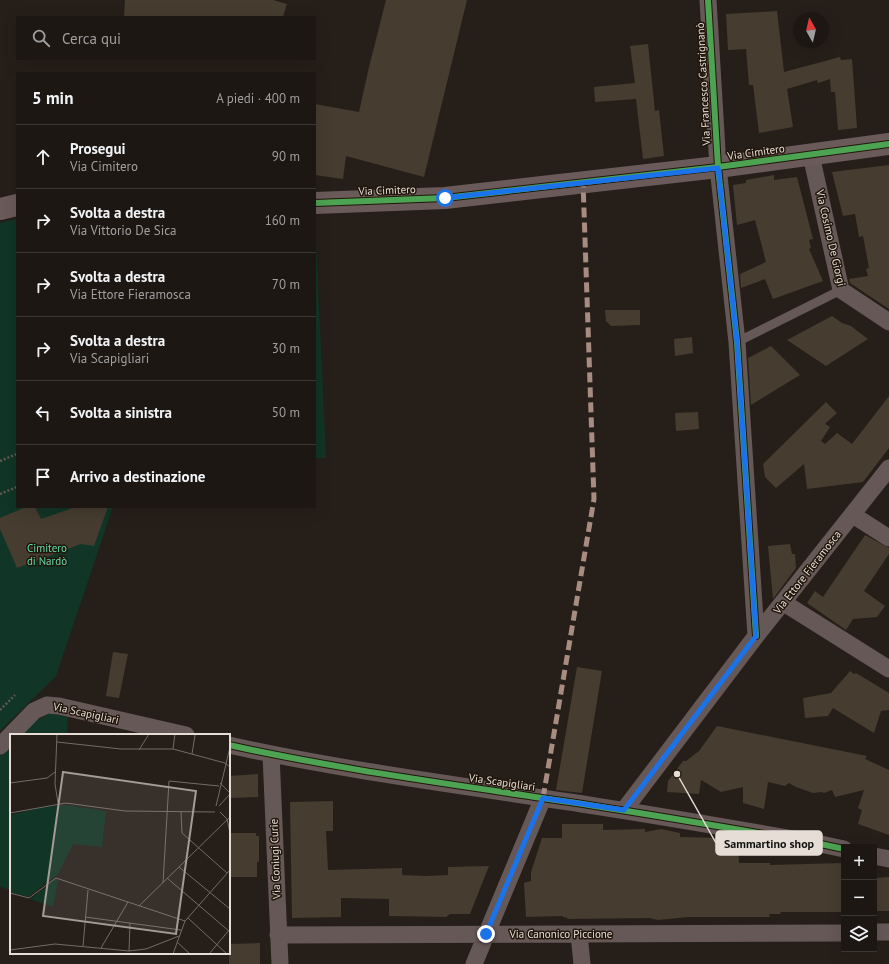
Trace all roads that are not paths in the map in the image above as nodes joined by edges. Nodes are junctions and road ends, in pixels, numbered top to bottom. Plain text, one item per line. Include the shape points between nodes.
1 (708, 0) edge
2 (889, 144) edge
3 (812, 155) junction
4 (718, 168) junction
5 (316, 203) edge
6 (16, 205) edge
7 (0, 210) edge
8 (841, 290) junction
9 (889, 322) edge
10 (737, 342) junction
11 (889, 468) edge
12 (853, 515) junction
13 (889, 538) edge
14 (784, 603) junction
15 (756, 636) junction
16 (889, 669) edge
17 (12, 734) edge
18 (182, 734) edge
19 (10, 736) edge
20 (230, 745) edge
21 (0, 746) edge
22 (271, 754) junction
23 (543, 798) junction
24 (624, 810) junction
25 (841, 848) edge
26 (877, 857) edge
27 (889, 859) edge
28 (877, 932) edge
29 (889, 932) edge
30 (841, 933) edge
31 (486, 934) junction
32 (579, 934) junction
33 (278, 935) junction
34 (280, 964) edge
35 (474, 964) edge
36 (582, 964) edge

1 - 4 street, Via Francesco Castrignanò
2 - 3 street, Via Cimitero
3 - 4 street, Via Cimitero
3 - 8 street, Via Cosimo De Giorgi
4 - 5 street, Via Cimitero via 445,198
4 - 10 street, Via Francesco Castrignanò
6 - 7 street
8 - 9 street, Via Cosimo De Giorgi
8 - 10 lane
10 - 15 street, Via Francesco Castrignanò
11 - 12 street, Via Ettore Fieramosca
12 - 13 street
12 - 14 street, Via Ettore Fieramosca
14 - 15 street, Via Ettore Fieramosca
14 - 16 street
15 - 24 street, Via Ettore Fieramosca
17 - 18 street, Via Scapigliari via 34,711 47,705
19 - 21 street, Via Scapigliari
20 - 22 street, Via Scapigliari
22 - 23 street, Via Scapigliari via 381,774
22 - 33 street, Via Coniugi Curie
23 - 24 street, Via Scapigliari
23 - 31 street
24 - 25 street, Via Scapigliari
26 - 27 street
28 - 29 street
30 - 32 street, Via Canonico Piccione
31 - 32 street, Via Canonico Piccione
31 - 33 street, Via Canonico Piccione
31 - 35 street
32 - 36 street
33 - 34 street, Via Coniugi Curie

